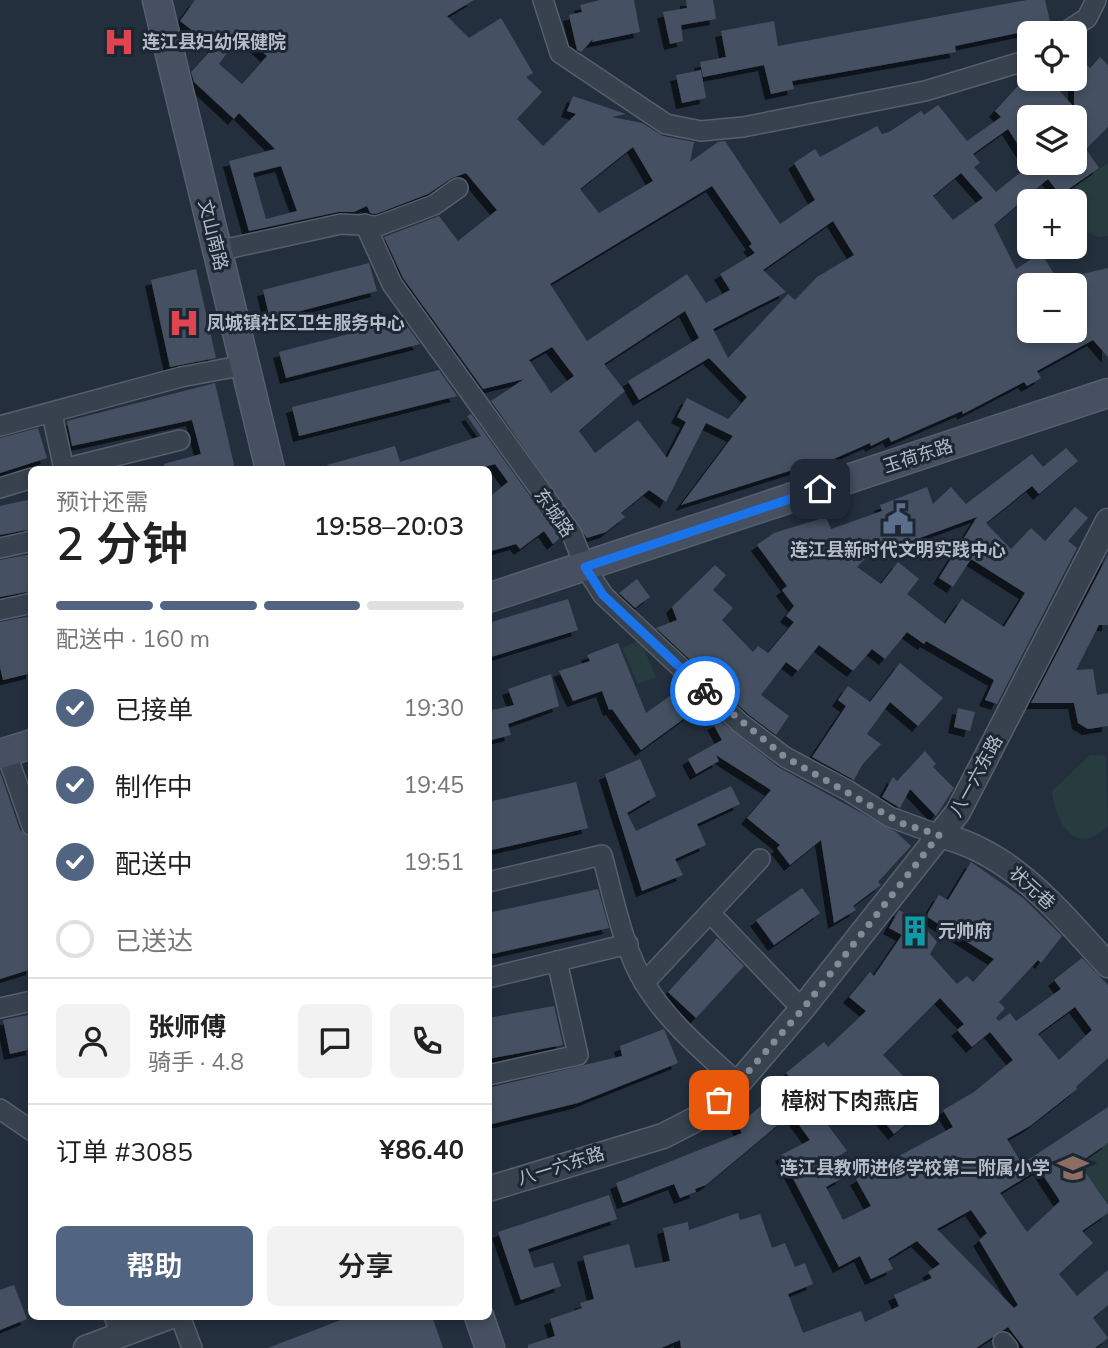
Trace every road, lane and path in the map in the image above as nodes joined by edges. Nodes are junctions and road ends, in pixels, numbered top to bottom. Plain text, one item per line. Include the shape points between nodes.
1 (157, 0) edge
2 (543, 0) edge
3 (1096, 0) edge
4 (1082, 21) edge
5 (1017, 63) edge
6 (458, 188) dead end
7 (365, 224) junction
8 (217, 251) junction
9 (245, 365) junction
10 (1108, 393) edge
11 (52, 414) junction
12 (0, 426) edge
13 (180, 440) dead end
14 (63, 466) edge
15 (76, 466) edge
16 (269, 466) edge
17 (28, 479) edge
18 (0, 488) edge
19 (1108, 521) edge
20 (28, 542) edge
21 (0, 548) edge
22 (585, 567) junction
23 (492, 597) edge
24 (28, 604) edge
25 (0, 610) edge
26 (13, 750) edge
27 (28, 810) edge
28 (958, 812) junction
29 (939, 835) junction
30 (973, 845) junction
31 (760, 859) dead end
32 (492, 881) edge
33 (710, 913) junction
34 (628, 944) junction
35 (557, 961) junction
36 (1108, 965) edge
37 (492, 977) edge
38 (644, 984) junction
39 (28, 1002) edge
40 (0, 1008) edge
41 (802, 1010) junction
42 (492, 1074) edge
43 (738, 1083) junction
44 (0, 1109) edge
45 (28, 1128) edge
46 (492, 1188) edge
47 (147, 1320) edge
48 (182, 1320) edge
49 (480, 1320) edge
50 (118, 1325) edge
51 (86, 1348) edge
52 (192, 1348) edge
53 (490, 1348) edge

1 - 8 main road, 文山南路
2 - 5 street via 560,52 666,124 701,131 743,127 925,90
3 - 4 street
6 - 7 street via 434,205 378,226
7 - 8 street via 341,224
7 - 22 street, 东城路 via 392,284 572,534
8 - 9 main road, 文山南路
9 - 11 street via 181,377
9 - 16 main road, 文山南路
10 - 22 main road, 玉荷东路
11 - 12 street
11 - 14 street
13 - 15 street
17 - 18 street
19 - 28 street, 八一六东路
20 - 21 street
22 - 23 main road, 玉荷东路
22 - 29 street, 东城路 via 603,595 770,747 901,823
24 - 25 street
26 - 27 street
28 - 29 street, 八一六东路
28 - 30 street
29 - 30 street, 状元巷
29 - 41 street, 八一六东路
30 - 36 street, 状元巷 via 1031,884
31 - 33 street
32 - 34 street via 602,855
33 - 38 street
33 - 41 street
34 - 35 street
34 - 38 street
35 - 37 street
35 - 42 street via 578,1055
38 - 43 street via 688,1037
39 - 40 street
41 - 43 street, 八一六东路
43 - 46 street, 八一六东路 via 700,1117 663,1136
44 - 45 street
47 - 50 street
48 - 52 street
49 - 53 main road
50 - 51 street

